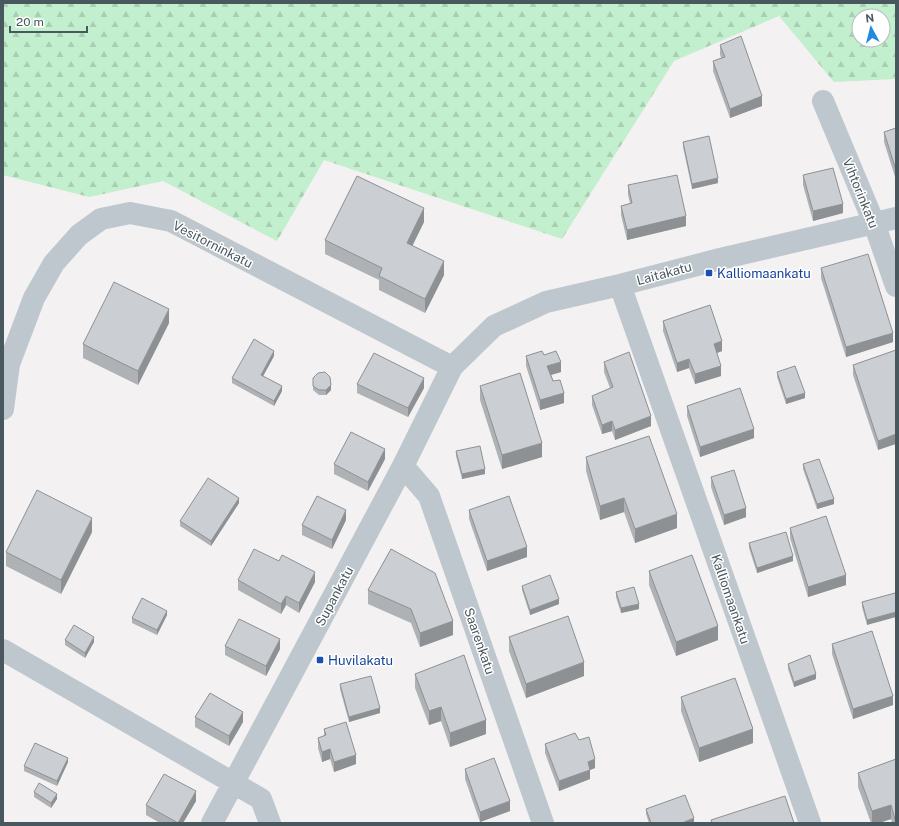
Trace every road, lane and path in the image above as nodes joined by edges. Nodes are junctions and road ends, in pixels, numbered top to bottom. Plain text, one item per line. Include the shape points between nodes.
1 (823, 101) dead end
2 (896, 218) edge
3 (874, 223) junction
4 (620, 285) junction
5 (896, 286) edge
6 (452, 367) junction
7 (3, 409) edge
8 (403, 466) junction
9 (3, 650) edge
10 (234, 783) junction
11 (212, 823) edge
12 (270, 823) edge
13 (543, 823) edge
14 (810, 823) edge

1 - 3 street, Vihtorinkatu
2 - 3 street, Laitakatu
3 - 4 street, Laitakatu
3 - 5 street, Vihtorinkatu
4 - 6 street, Laitakatu via 546,302 494,326
4 - 14 street, Kalliomaankatu
6 - 7 street, Vesitorninkatu via 172,221 130,213 101,219 79,235 54,263 34,298 9,364
6 - 8 street, Supankatu
8 - 10 street, Supankatu
8 - 13 street, Saarenkatu via 430,496
9 - 10 street
10 - 11 street, Supankatu
10 - 12 street via 261,799

